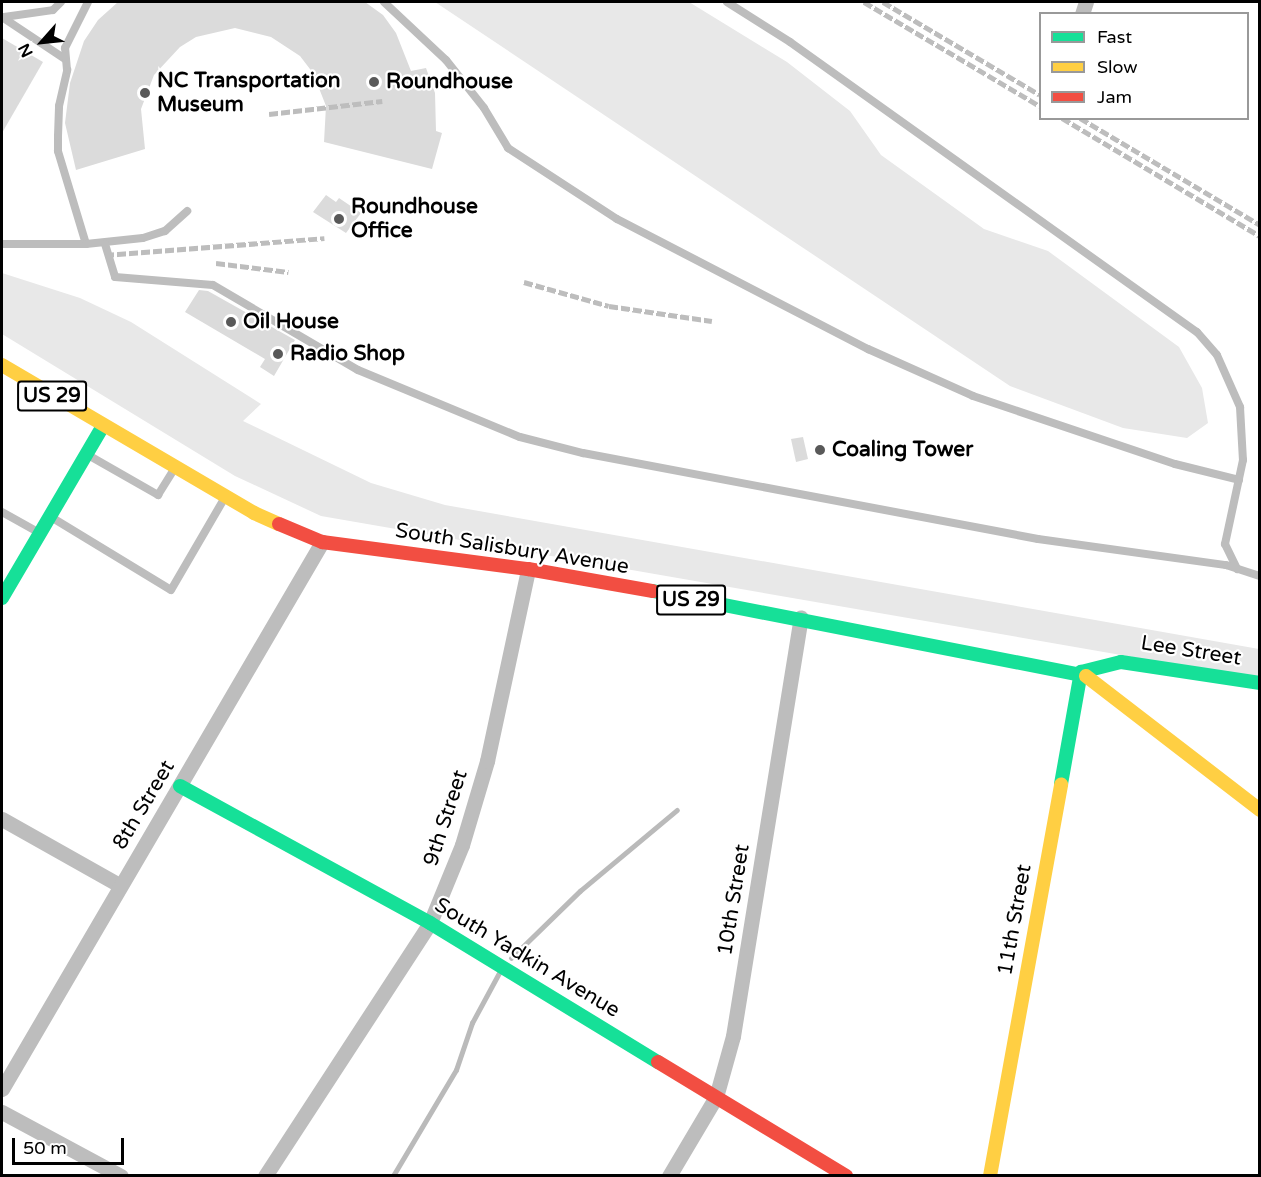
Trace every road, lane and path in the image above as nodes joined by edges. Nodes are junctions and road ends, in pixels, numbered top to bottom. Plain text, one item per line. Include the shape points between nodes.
1 (61, 2) edge
2 (88, 2) edge
3 (384, 2) edge
4 (727, 2) edge
5 (2, 17) edge
6 (65, 59) junction
7 (187, 211) dead end
8 (2, 244) edge
9 (86, 244) junction
10 (105, 244) junction
11 (2, 365) edge
12 (102, 426) junction
13 (86, 454) junction
14 (175, 468) junction
15 (1239, 480) junction
16 (225, 497) junction
17 (2, 512) edge
18 (50, 516) junction
19 (39, 533) junction
20 (322, 542) junction
21 (528, 569) junction
22 (1237, 569) junction
23 (1260, 576) edge
24 (2, 598) edge
25 (801, 617) junction
26 (1081, 672) junction
27 (1260, 683) edge
28 (180, 786) junction
29 (1260, 810) edge
30 (2, 819) edge
31 (119, 885) junction
32 (430, 923) junction
33 (2, 1089) edge
34 (716, 1097) junction
35 (2, 1112) edge
36 (121, 1176) edge
37 (265, 1176) edge
38 (669, 1176) edge
39 (846, 1176) edge
40 (990, 1176) edge

1 - 5 lane via 53,9
2 - 6 lane via 70,33
3 - 15 lane via 446,60 484,108 508,148 617,219 868,349 973,396 1175,464
4 - 15 lane via 1197,332 1217,355 1240,407 1245,438
5 - 6 lane
6 - 9 lane via 58,151
7 - 10 lane via 165,231
8 - 9 lane
9 - 10 lane
10 - 22 lane via 115,278 213,285 358,370 520,437 583,453 1038,539
11 - 12 street, South Salisbury Avenue / US 29
12 - 13 street
12 - 14 street, South Salisbury Avenue / US 29
13 - 14 lane via 158,495
13 - 18 street
14 - 16 street, South Salisbury Avenue / US 29
15 - 22 lane via 1224,544
16 - 18 lane via 171,590
16 - 20 street, South Salisbury Avenue / US 29
17 - 19 lane
18 - 19 street
19 - 24 street
20 - 21 street, South Salisbury Avenue / US 29
20 - 28 street, 8th Street
21 - 25 street, South Salisbury Avenue / US 29
21 - 32 street, 9th Street via 487,761 462,844
22 - 23 lane
25 - 26 street, South Salisbury Avenue / US 29
25 - 34 street, 10th Street via 733,1036
26 - 27 street, Lee Street via 1121,662
26 - 29 street, South Salisbury Avenue / US 29
26 - 40 street, 11th Street
28 - 31 street, 8th Street
28 - 32 street, South Yadkin Avenue
30 - 31 street
31 - 33 street, 8th Street
32 - 34 street, South Yadkin Avenue
32 - 37 street, 9th Street
34 - 38 street, 10th Street
34 - 39 street, South Yadkin Avenue
35 - 36 street

